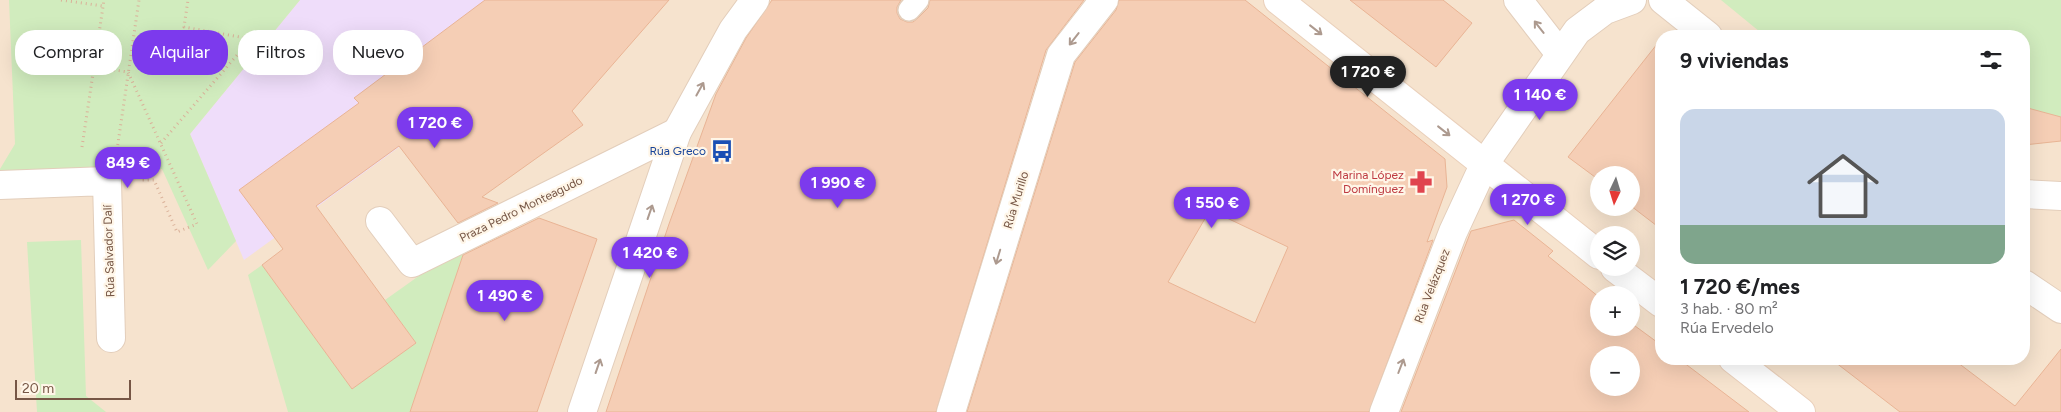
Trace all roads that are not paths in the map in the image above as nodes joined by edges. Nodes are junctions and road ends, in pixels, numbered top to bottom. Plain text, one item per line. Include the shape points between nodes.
1 (755, 0) edge
2 (1104, 0) edge
3 (1278, 0) edge
4 (1518, 0) edge
5 (1632, 0) edge
6 (1663, 0) edge
7 (1700, 30) edge
8 (1560, 54) junction
9 (677, 132) junction
10 (1485, 163) junction
11 (0, 185) edge
12 (2030, 194) edge
13 (2061, 196) edge
14 (380, 221) dead end
15 (1590, 248) edge
16 (1626, 276) edge
17 (2030, 288) edge
18 (1655, 298) edge
19 (2059, 305) edge
20 (111, 338) dead end
21 (1741, 365) edge
22 (582, 412) edge
23 (951, 412) edge
24 (1384, 412) edge
25 (1801, 412) edge

9 -> 1 street via 733,30
2 -> 23 street, Rúa Murillo via 1061,55
3 -> 10 street
8 -> 4 street
5 - 8 street, Rúa Velázquez via 1605,10 1577,31
6 - 7 street
8 - 10 street, Rúa Velázquez
9 - 14 street, Praza Pedro Monteagudo via 412,264
22 -> 9 street
10 - 15 street
24 -> 10 street, Rúa Velázquez via 1453,232
11 - 20 street, Rúa Salvador Dalí via 110,181
12 - 13 street
16 - 18 street
17 - 19 street
21 - 25 street

